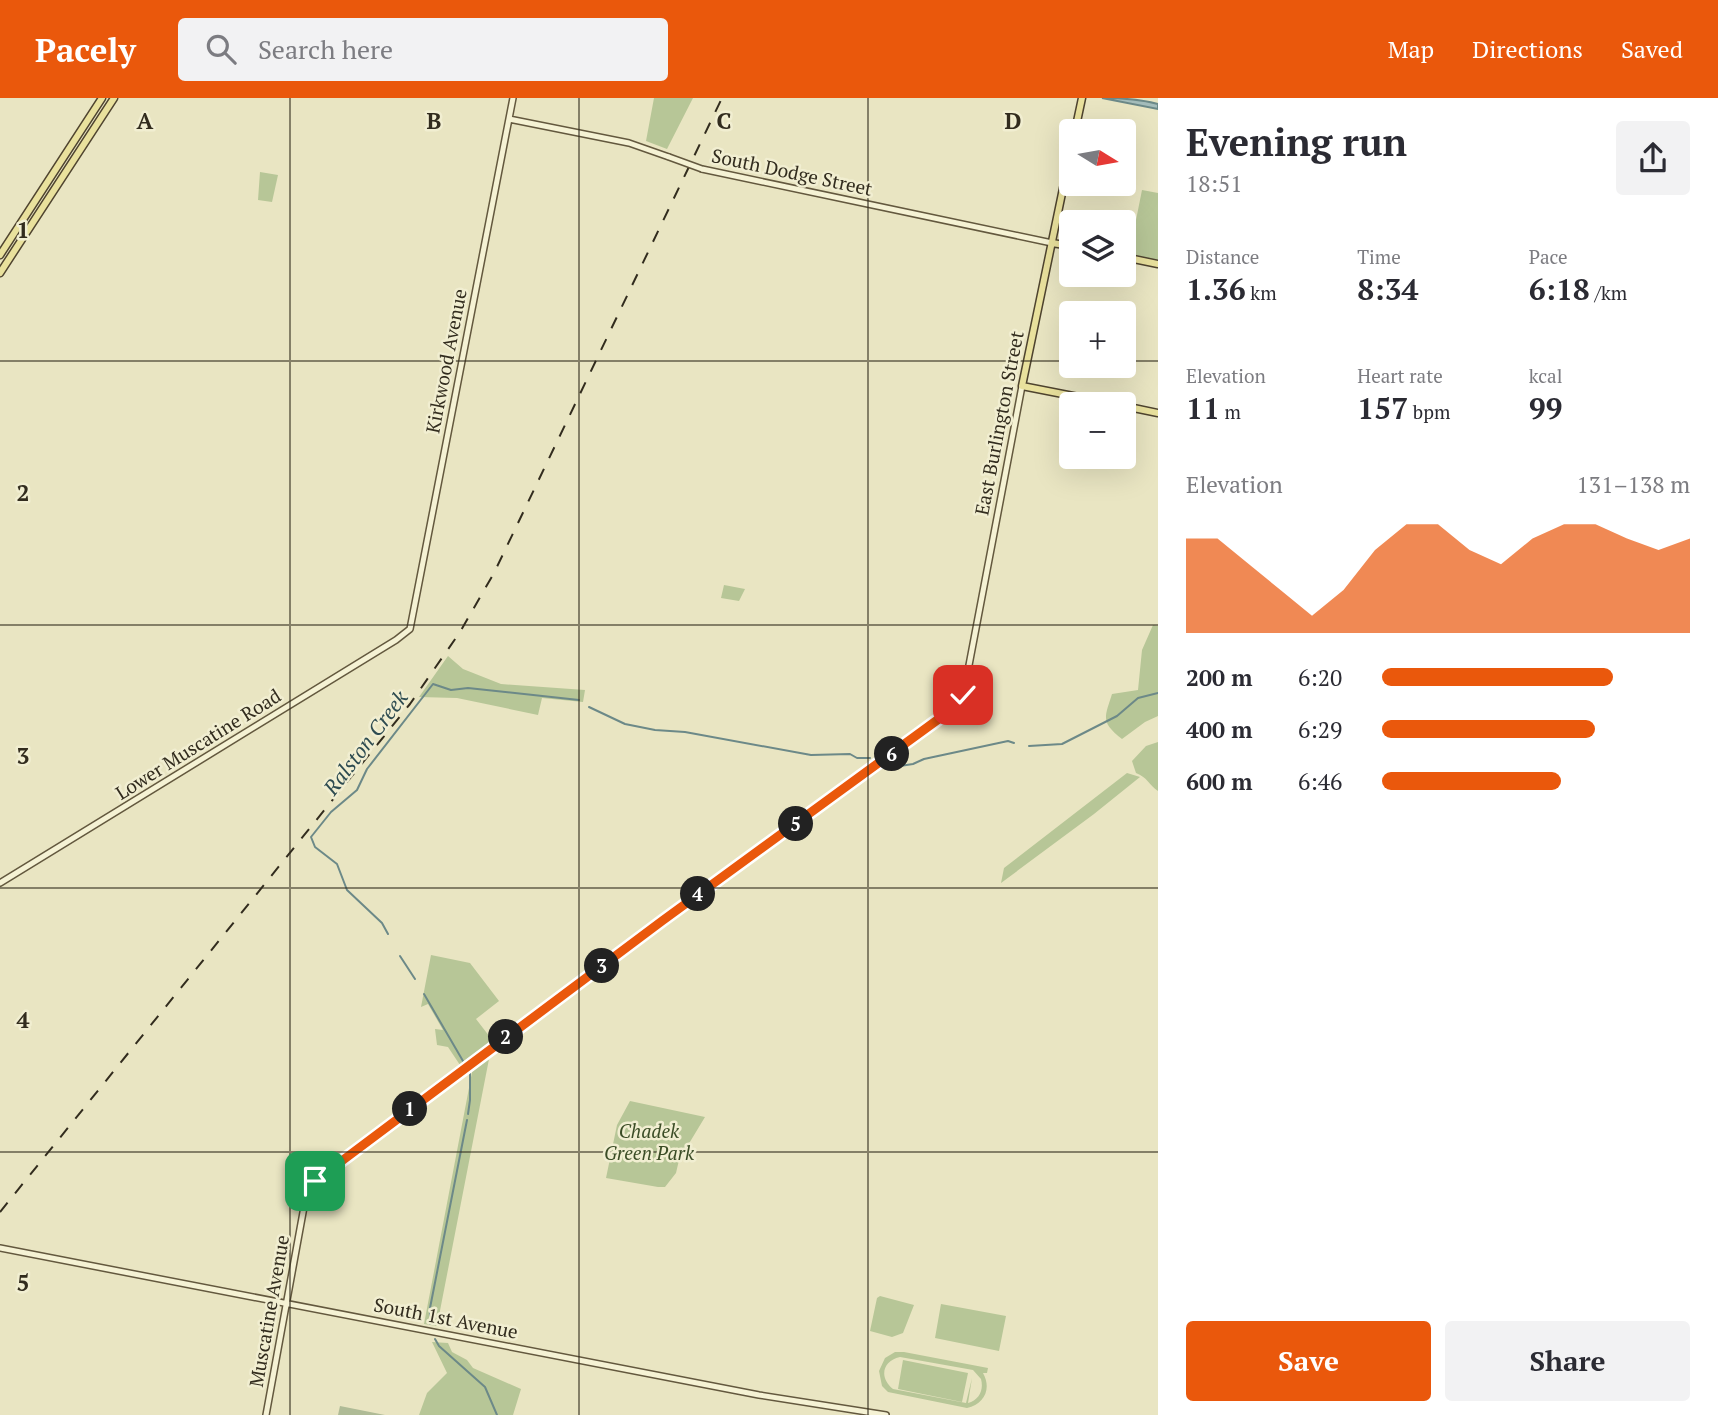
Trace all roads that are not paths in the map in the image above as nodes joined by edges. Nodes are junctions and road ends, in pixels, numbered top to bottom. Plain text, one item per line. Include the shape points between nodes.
1 (102, 98) edge
2 (114, 98) edge
3 (513, 98) edge
4 (1082, 98) edge
5 (509, 119) junction
6 (1078, 119) edge
7 (1062, 196) edge
8 (1052, 243) junction
9 (1059, 244) edge
10 (0, 255) edge
11 (1136, 259) edge
12 (1158, 264) edge
13 (0, 273) edge
14 (1022, 386) junction
15 (1059, 393) edge
16 (1136, 408) edge
17 (1158, 413) edge
18 (410, 629) joint
19 (962, 702) joint
20 (0, 883) edge
21 (0, 1248) edge
22 (287, 1303) junction
23 (266, 1415) edge
24 (886, 1415) edge

1 - 10 main road
2 - 13 main road
3 - 5 main road, Kirkwood Avenue
4 - 6 main road
5 - 8 main road, South Dodge Street, bridge via 629,143 702,169
5 - 18 main road, Kirkwood Avenue
7 - 8 main road, East Burlington Street
8 - 9 main road, South Dodge Street
8 - 14 main road, East Burlington Street
11 - 12 main road
14 - 15 main road
14 - 19 main road, East Burlington Street
16 - 17 main road
18 - 20 main road, Lower Muscatine Road
19 - 22 main road, Muscatine Avenue via 321,1176 306,1196
21 - 22 main road, South 1st Avenue
22 - 23 main road, Muscatine Avenue
22 - 24 main road, South 1st Avenue via 759,1395

